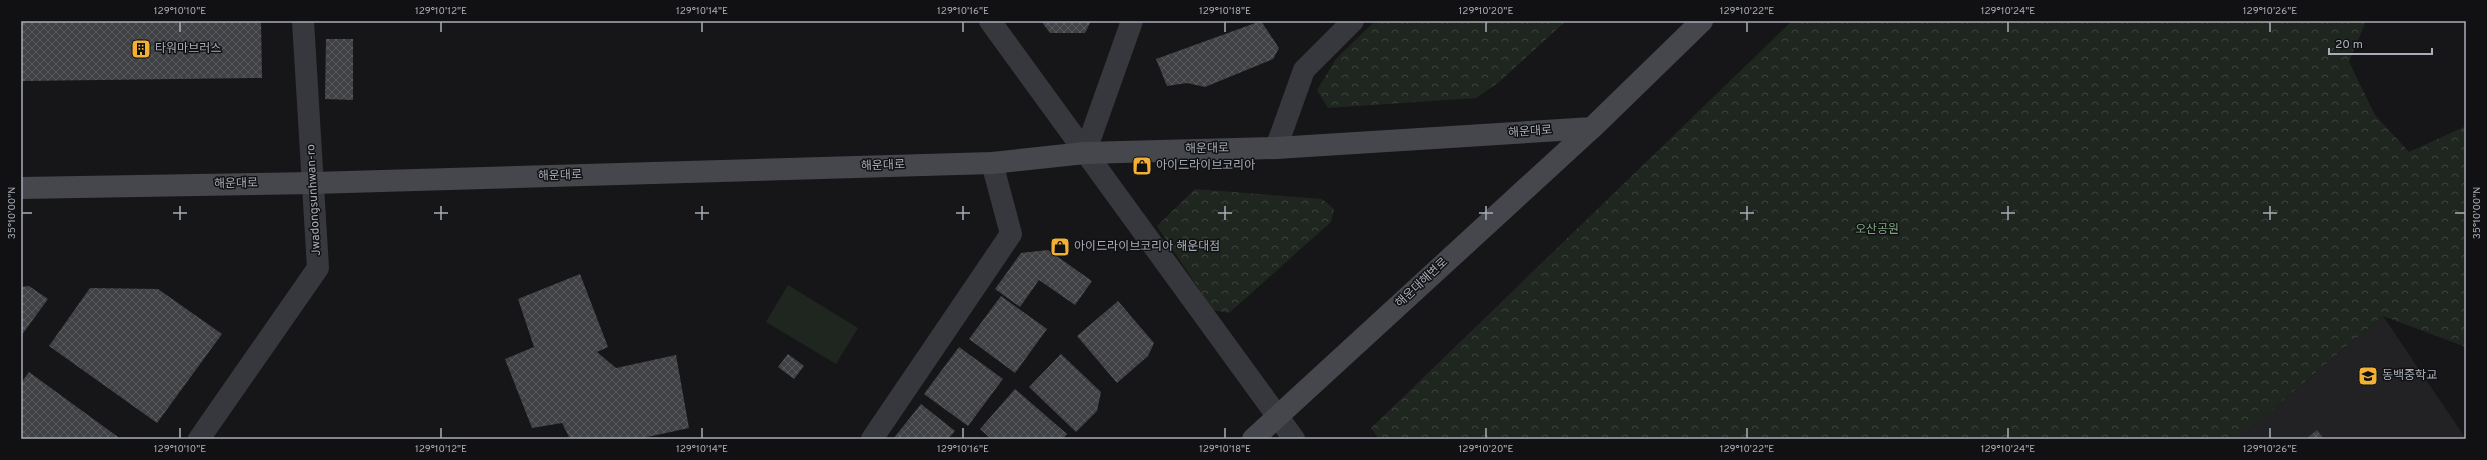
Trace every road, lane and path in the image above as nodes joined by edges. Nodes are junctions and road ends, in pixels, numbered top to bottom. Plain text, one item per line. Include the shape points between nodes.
1 (303, 21) edge
2 (990, 21) edge
3 (1132, 21) edge
4 (1353, 21) edge
5 (1702, 21) edge
6 (1592, 128) junction
7 (1276, 148) junction
8 (1085, 152) junction
9 (992, 163) junction
10 (313, 183) junction
11 (21, 188) edge
12 (1277, 416) junction
13 (199, 439) edge
14 (872, 439) edge
15 (1253, 439) edge
16 (1294, 439) edge

1 - 10 street, Jwadongsunhwan-ro
2 - 8 street
3 - 8 street
4 - 7 street via 1304,70
5 - 6 main road
6 - 7 main road, 해운대로
6 - 12 main road, 해운대해변로
7 - 8 main road, 해운대로
8 - 9 main road, 해운대로
8 - 12 street
9 - 10 main road, 해운대로
9 - 14 street via 1011,234
10 - 11 main road, 해운대로
10 - 13 street, Jwadongsunhwan-ro via 318,268
12 - 15 main road, 해운대해변로
12 - 16 street

